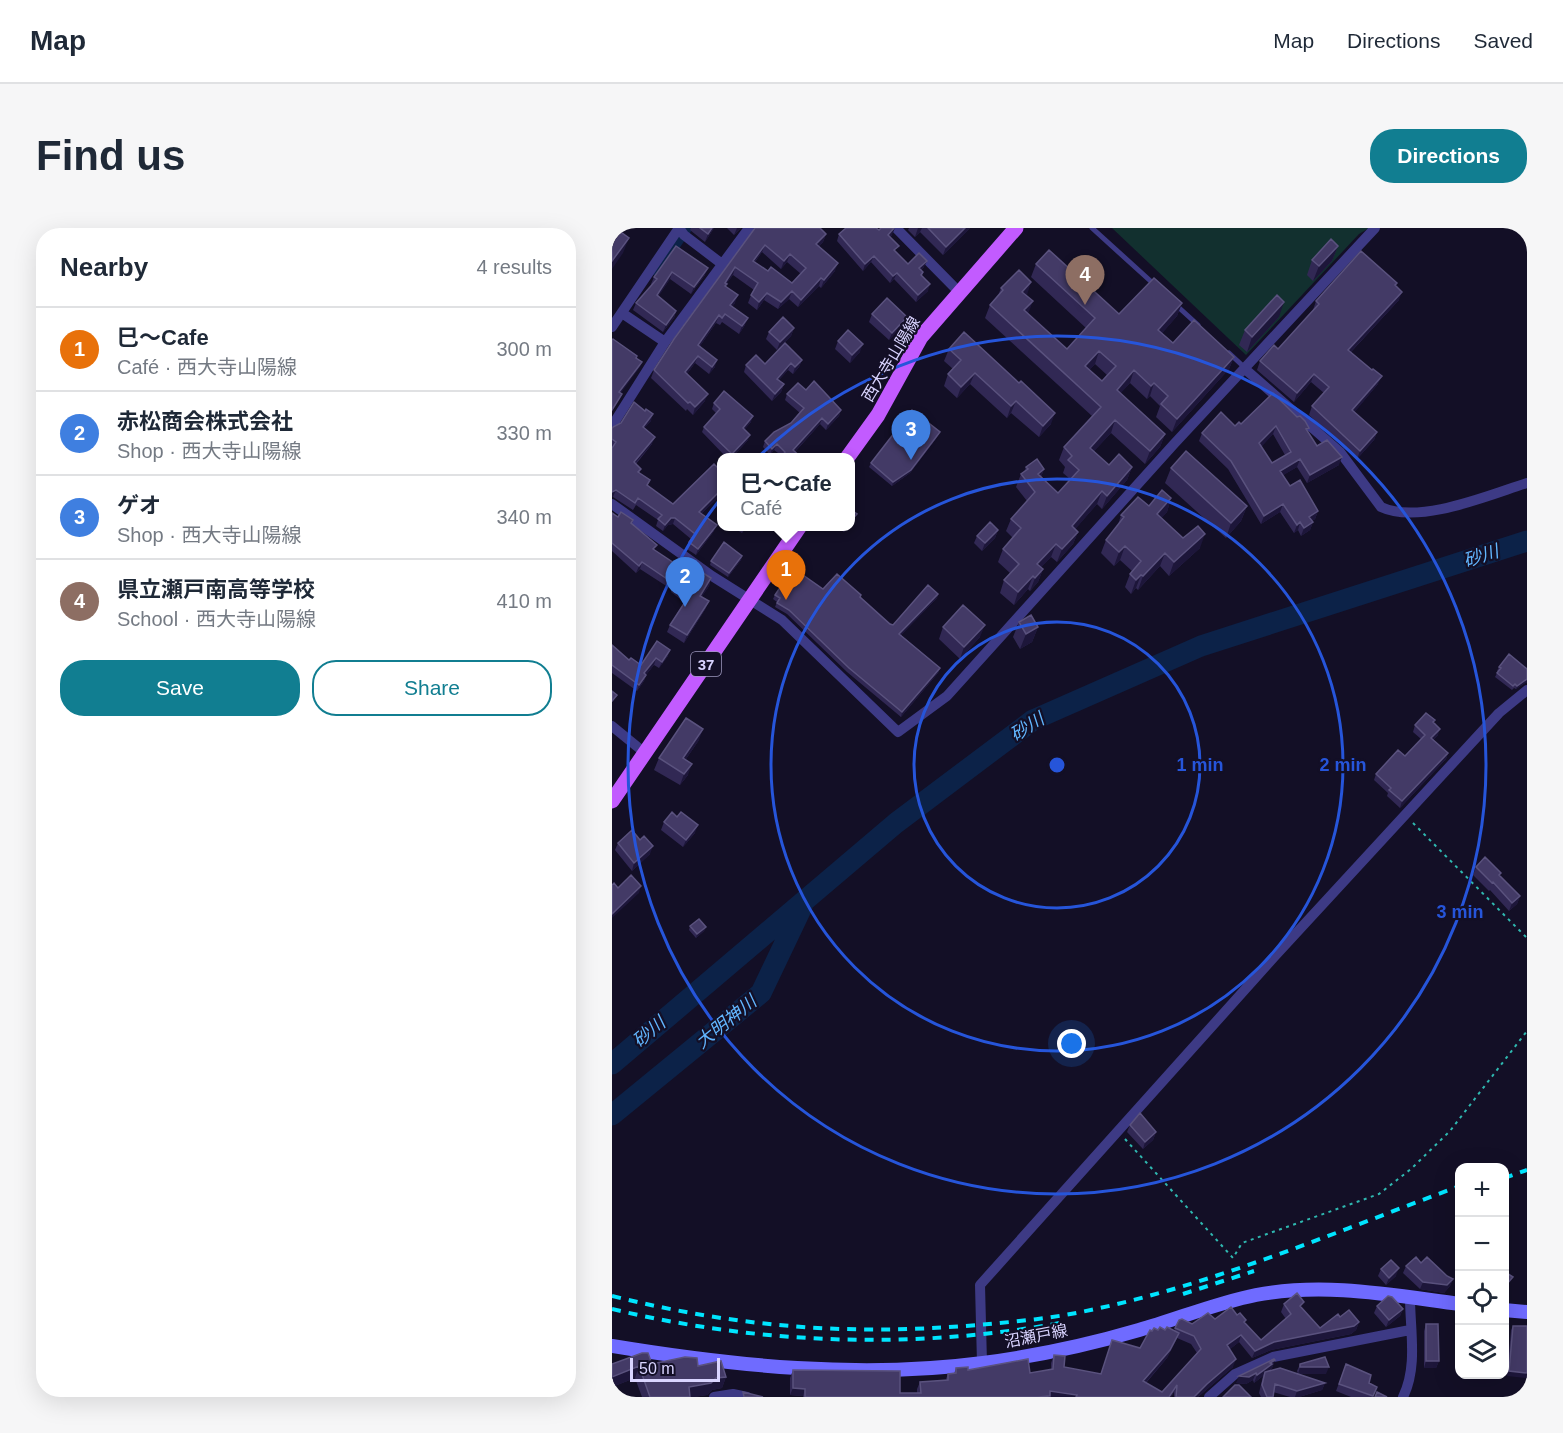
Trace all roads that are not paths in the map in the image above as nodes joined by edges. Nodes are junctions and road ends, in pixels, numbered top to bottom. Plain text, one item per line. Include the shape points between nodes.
1 (679, 228) edge
2 (748, 228) edge
3 (896, 228) edge
4 (1016, 228) edge
5 (1092, 228) edge
6 (1375, 228) edge
7 (722, 264) junction
8 (959, 292) junction
9 (1161, 292) edge
10 (1170, 299) edge
11 (622, 313) junction
12 (612, 327) edge
13 (1203, 330) edge
14 (665, 342) junction
15 (1220, 345) edge
16 (1245, 369) junction
17 (612, 426) edge
18 (851, 453) edge
19 (1527, 483) edge
20 (612, 504) edge
21 (797, 531) edge
22 (750, 600) junction
23 (1527, 690) edge
24 (612, 726) edge
25 (645, 753) junction
26 (612, 801) edge
27 (1410, 1297) junction
28 (1455, 1303) edge
29 (1509, 1310) edge
30 (1527, 1312) edge
31 (1410, 1330) junction
32 (612, 1346) edge
33 (982, 1363) junction
34 (714, 1397) edge
35 (747, 1397) edge
36 (1209, 1397) edge
37 (1403, 1397) edge

1 - 7 street
1 - 11 street
2 - 7 street
3 - 8 street
4 - 8 main road, 西大寺山陽線
5 - 9 lane
6 - 16 street
7 - 14 street
8 - 18 main road, 西大寺山陽線 via 921,337 878,415
10 - 13 lane
11 - 12 street
11 - 14 street
14 - 17 street
15 - 16 lane
16 - 19 street via 1340,452 1381,507 1389,511 1441,510
16 - 22 street via 946,696 898,732 782,621
20 - 22 street
21 - 22 main road, 37
22 - 25 main road, 37
23 - 33 street via 1499,713 1405,815 980,1285
24 - 25 street
25 - 26 main road, 37
27 - 28 main road, 沼瀬戸線
27 - 31 street
27 - 33 main road, 沼瀬戸線 via 1349,1289 1257,1295 1054,1351
29 - 30 main road
31 - 36 street via 1273,1357 1235,1374
31 - 37 street via 1412,1366
32 - 33 main road, 沼瀬戸線 via 792,1366 888,1370
34 - 35 street

